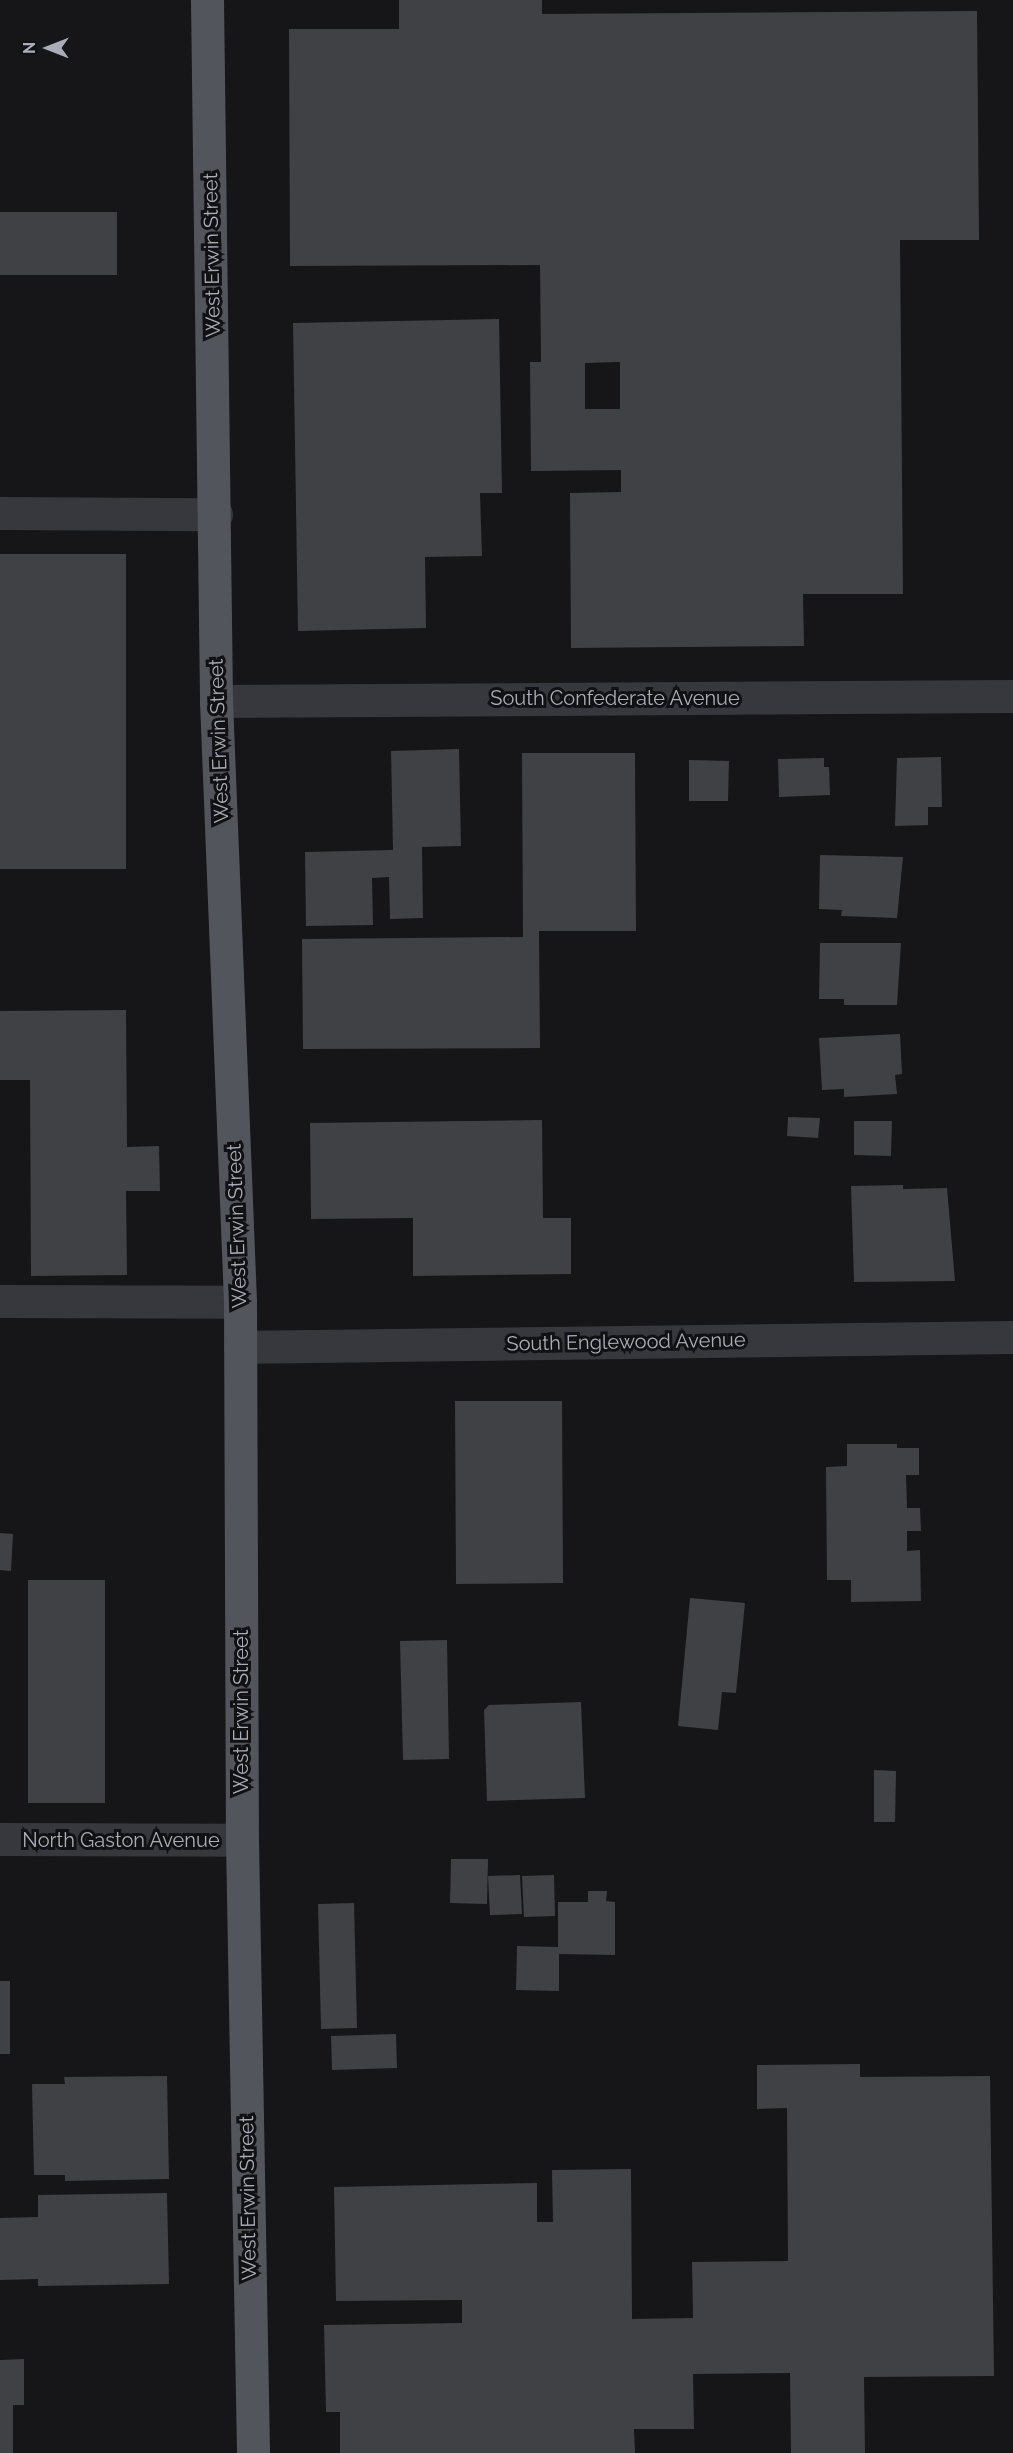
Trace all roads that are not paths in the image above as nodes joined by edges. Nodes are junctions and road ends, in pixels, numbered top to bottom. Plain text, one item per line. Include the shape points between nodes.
1 (207, 0) edge
2 (0, 513) edge
3 (216, 514) junction
4 (1013, 696) edge
5 (216, 701) junction
6 (0, 1301) edge
7 (240, 1302) junction
8 (1013, 1337) edge
9 (240, 1347) junction
10 (0, 1839) edge
11 (242, 1840) junction
12 (253, 2453) edge

1 - 3 main road, West Erwin Street
2 - 3 street
3 - 5 main road, West Erwin Street
4 - 5 street, South Confederate Avenue
5 - 7 main road, West Erwin Street
6 - 7 street
7 - 9 main road, West Erwin Street
8 - 9 street, South Englewood Avenue
9 - 11 main road, West Erwin Street
10 - 11 street, North Gaston Avenue
11 - 12 main road, West Erwin Street

